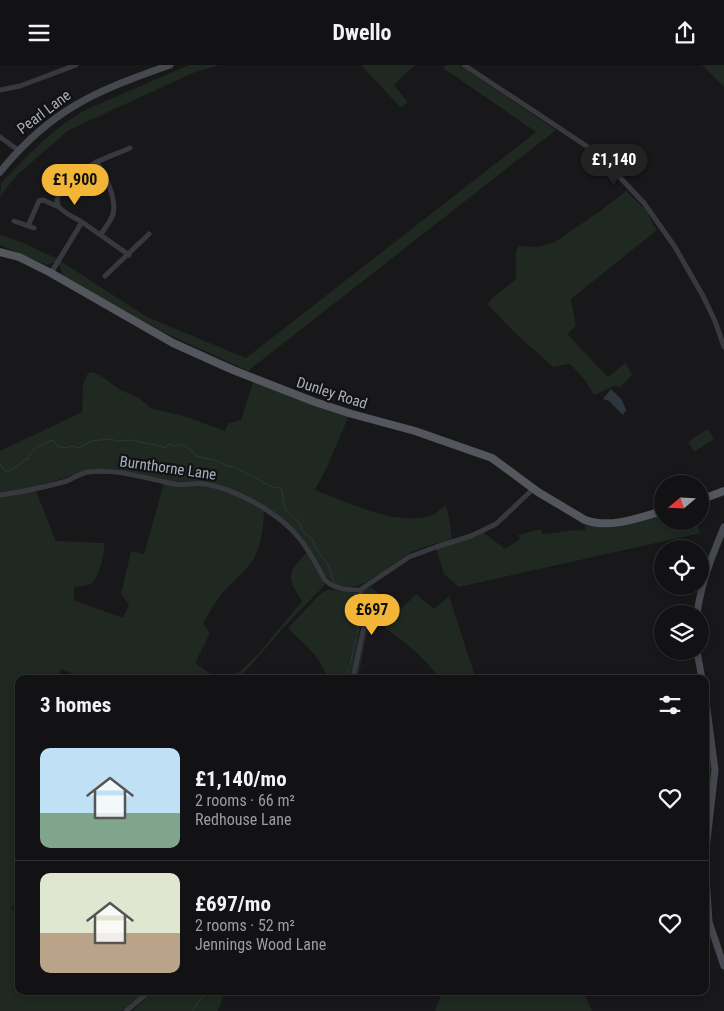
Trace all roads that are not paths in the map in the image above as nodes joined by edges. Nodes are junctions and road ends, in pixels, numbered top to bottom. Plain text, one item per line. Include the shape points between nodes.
1 (76, 65) edge
2 (170, 65) edge
3 (464, 65) edge
4 (61, 67) edge
5 (0, 90) edge
6 (0, 137) edge
7 (130, 148) dead end
8 (18, 150) junction
9 (96, 162) junction
10 (0, 172) edge
11 (58, 207) junction
12 (14, 221) dead end
13 (82, 223) junction
14 (28, 226) junction
15 (34, 228) dead end
16 (149, 234) dead end
17 (101, 235) junction
18 (0, 251) edge
19 (129, 255) junction
20 (51, 273) junction
21 (105, 276) dead end
22 (724, 347) edge
23 (533, 489) junction
24 (722, 494) edge
25 (0, 495) edge
26 (709, 497) edge
27 (654, 513) edge
28 (724, 527) edge
29 (360, 590) junction
30 (699, 605) edge
31 (699, 660) edge
32 (354, 675) edge
33 (701, 675) edge
34 (709, 722) edge
35 (709, 820) edge
36 (709, 922) edge
37 (724, 966) edge
38 (145, 995) edge
39 (126, 1011) edge

1 - 4 street
2 - 8 street, Pearl Lane via 78,102
3 - 22 street via 597,153 644,203 675,247 703,297
4 - 5 street
6 - 8 street
7 - 9 street
8 - 10 street, Pearl Lane
9 - 11 street via 65,187 56,200
9 - 17 street via 103,171 113,203 113,213
11 - 13 street
11 - 14 street via 39,201
12 - 14 street
13 - 17 street
13 - 20 street
14 - 15 street
16 - 19 street
17 - 19 street
18 - 20 main road, Dunley Road
19 - 21 street
20 - 23 main road, Dunley Road via 173,343 233,370 352,415 416,431 488,456
23 - 27 main road, Dunley Road via 593,523 618,522
23 - 29 street via 490,528 409,557
24 - 26 main road
25 - 29 street, Burnthorne Lane via 40,488 96,472 143,477 174,485 211,485 261,507 290,529 330,585
28 - 30 street via 707,570
29 - 32 street via 365,622
31 - 33 street
34 - 35 street via 715,764
36 - 37 street
38 - 39 street

